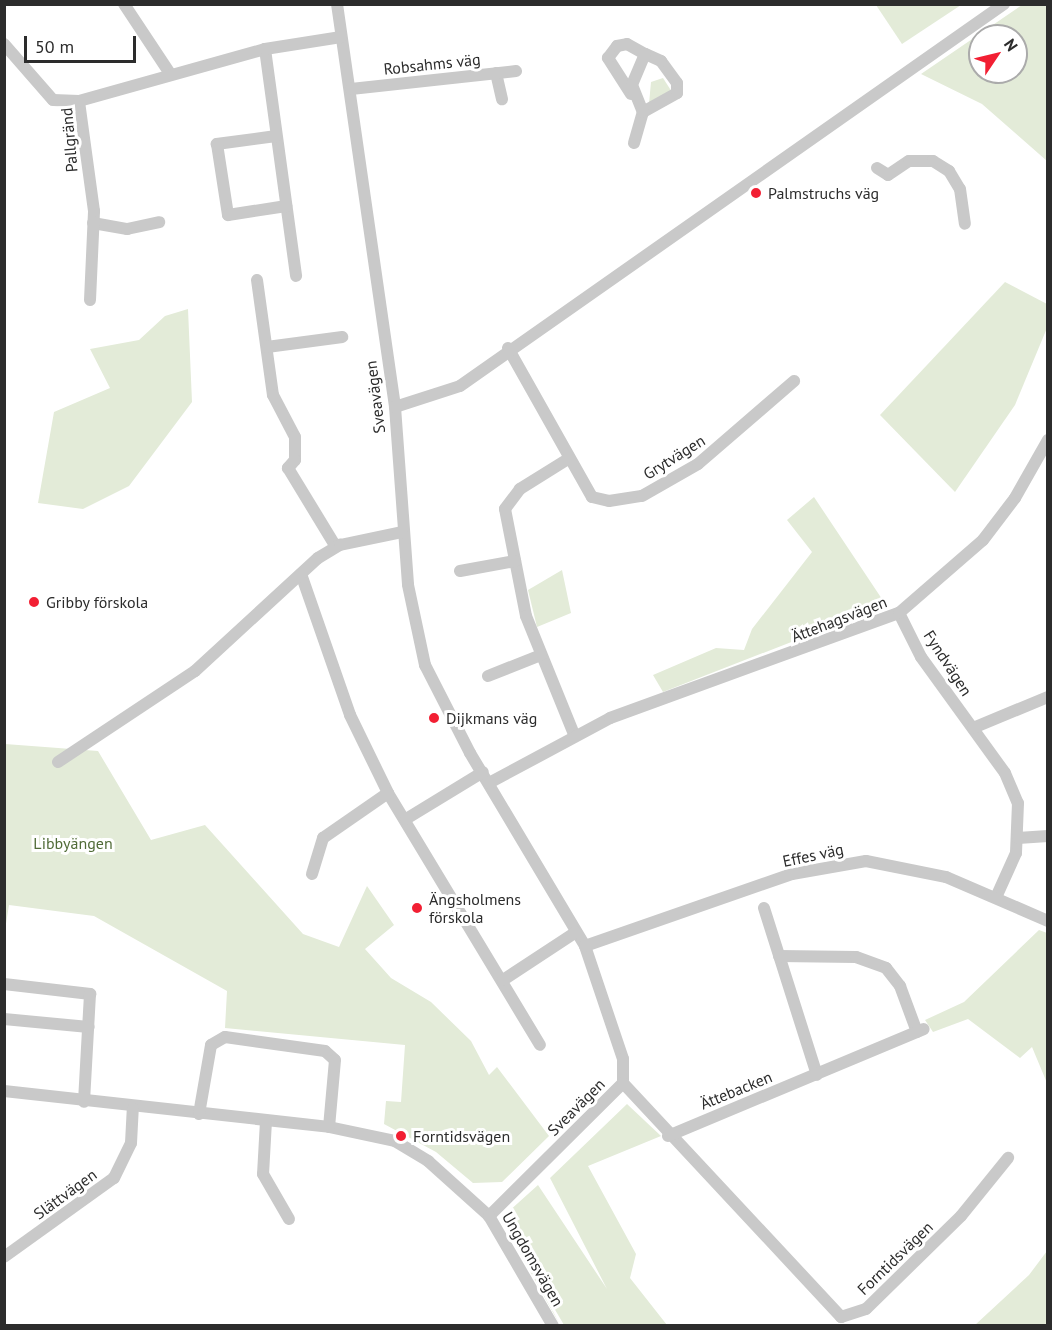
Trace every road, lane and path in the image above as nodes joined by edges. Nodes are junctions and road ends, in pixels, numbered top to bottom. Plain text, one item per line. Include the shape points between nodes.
1 (124, 4) edge
2 (337, 4) edge
3 (1004, 4) edge
4 (341, 37) junction
5 (4, 44) edge
6 (265, 49) junction
7 (645, 54) junction
8 (516, 71) dead end
9 (169, 72) junction
10 (496, 73) junction
11 (351, 89) junction
12 (635, 96) junction
13 (502, 99) dead end
14 (79, 101) junction
15 (643, 112) junction
16 (276, 136) junction
17 (634, 143) dead end
18 (877, 168) dead end
19 (286, 206) junction
20 (159, 222) dead end
21 (93, 223) junction
22 (965, 224) dead end
23 (296, 276) dead end
24 (257, 280) dead end
25 (90, 300) dead end
26 (342, 337) dead end
27 (267, 347) junction
28 (508, 348) junction
29 (794, 381) dead end
30 (395, 407) junction
31 (1047, 440) edge
32 (568, 459) junction
33 (402, 532) junction
34 (336, 547) junction
35 (515, 561) junction
36 (460, 571) dead end
37 (301, 574) junction
38 (899, 614) junction
39 (541, 655) junction
40 (488, 676) dead end
41 (1047, 697) edge
42 (973, 728) junction
43 (574, 734) junction
44 (58, 762) dead end
45 (486, 777) junction
46 (388, 794) junction
47 (406, 819) junction
48 (1047, 836) edge
49 (1018, 838) junction
50 (312, 874) dead end
51 (997, 895) junction
52 (764, 908) dead end
53 (1047, 921) edge
54 (576, 932) junction
55 (585, 946) junction
56 (779, 956) junction
57 (503, 980) junction
58 (4, 984) edge
59 (4, 1019) edge
60 (89, 1027) junction
61 (540, 1045) dead end
62 (817, 1075) junction
63 (623, 1083) junction
64 (4, 1091) edge
65 (84, 1102) junction
66 (133, 1109) junction
67 (199, 1114) junction
68 (266, 1121) junction
69 (329, 1127) junction
70 (668, 1136) junction
71 (1008, 1158) dead end
72 (489, 1215) junction
73 (290, 1220) dead end
74 (4, 1257) edge
75 (553, 1326) edge

1 - 9 street
2 - 4 street, Sveavägen
3 - 28 street
4 - 6 street, Pallgränd
4 - 11 street, Sveavägen
5 - 14 street via 54,100
6 - 9 street, Pallgränd
6 - 16 street
7 - 12 street via 636,65
7 - 12 street via 627,44 608,58
7 - 15 street via 661,61 677,83 677,93
8 - 10 street, Robsahms väg
9 - 14 street, Pallgränd
10 - 11 street, Robsahms väg
10 - 13 street
11 - 30 street, Sveavägen
12 - 15 street
14 - 21 street, Pallgränd
15 - 17 street
16 - 19 street
16 - 19 street via 217,144 228,215
18 - 22 street via 888,175 909,161 933,161 949,171 960,189
19 - 23 street
20 - 21 street via 127,229
21 - 25 street, Pallgränd
24 - 27 street
26 - 27 street
27 - 34 street via 273,395 295,436 295,460 288,468
28 - 30 street via 460,386
28 - 32 street, Grytvägen
29 - 32 street, Grytvägen via 699,464 642,496 609,501 592,497
30 - 33 street, Sveavägen
31 - 38 street, Ättehagsvägen via 1015,498 983,540
32 - 35 street via 520,489 505,509
33 - 34 street
33 - 45 street, Sveavägen via 425,665
34 - 37 street
35 - 36 street
35 - 39 street via 526,616
37 - 44 street via 195,671
37 - 46 street via 350,715
38 - 42 street, Fyndvägen via 921,657
38 - 43 street, Ättehagsvägen
39 - 40 street
39 - 43 street
41 - 42 street
42 - 49 street, Fyndvägen via 1005,773 1018,803
43 - 45 street, Ättehagsvägen
45 - 47 street
45 - 54 street, Sveavägen
46 - 47 street
46 - 50 street via 323,838
47 - 57 street
48 - 49 street
49 - 51 street, Fyndvägen
51 - 53 street, Effes väg
51 - 55 street, Effes väg via 910,868 866,861 826,866
52 - 56 street
54 - 55 street, Sveavägen
54 - 57 street
55 - 63 street, Sveavägen via 624,1059
56 - 62 street
56 - 62 street, Ättebacken via 856,957 886,968 900,986 921,1030
57 - 61 street
58 - 60 street via 90,994
59 - 60 street
60 - 65 street
62 - 70 street, Ättebacken
63 - 70 street, Forntidsvägen
63 - 72 street, Sveavägen
64 - 65 street, Ungdomsvägen
65 - 66 street, Ungdomsvägen
66 - 67 street, Ungdomsvägen
66 - 74 street, Slättvägen via 131,1143 114,1178
67 - 68 street, Ungdomsvägen
67 - 69 street via 211,1045 225,1037 325,1051 335,1060
68 - 69 street, Ungdomsvägen
68 - 73 street via 263,1174
69 - 72 street, Ungdomsvägen via 395,1141 428,1161
70 - 71 street, Forntidsvägen via 841,1317 866,1309 961,1216
72 - 75 street, Ungdomsvägen

